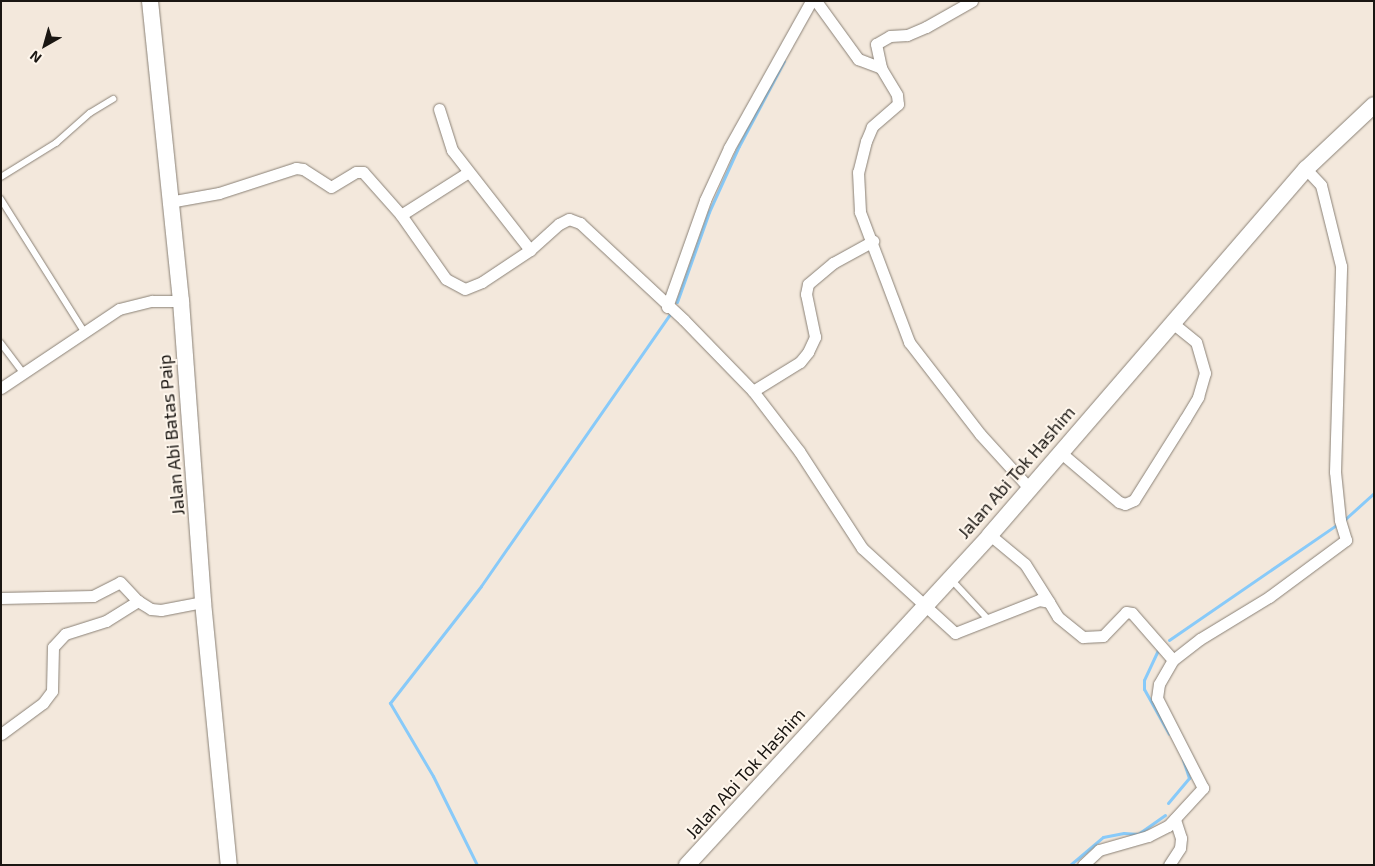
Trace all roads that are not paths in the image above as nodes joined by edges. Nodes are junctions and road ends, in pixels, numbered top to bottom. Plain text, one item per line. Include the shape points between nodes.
1 (150, 1) edge
2 (811, 1) edge
3 (816, 1) edge
4 (972, 1) edge
5 (881, 68) junction
6 (113, 99) dead end
7 (1374, 105) edge
8 (440, 109) dead end
9 (1306, 170) junction
10 (467, 173) junction
11 (1, 177) edge
12 (1, 199) edge
13 (169, 202) junction
14 (401, 215) junction
15 (873, 242) junction
16 (530, 250) junction
17 (181, 301) junction
18 (667, 307) junction
19 (1171, 322) junction
20 (84, 331) junction
21 (1, 343) edge
22 (24, 373) junction
23 (1, 388) edge
24 (753, 391) junction
25 (1060, 452) junction
26 (1030, 489) junction
27 (990, 534) junction
28 (950, 578) junction
29 (1, 598) edge
30 (138, 601) junction
31 (203, 602) junction
32 (1049, 602) junction
33 (924, 605) junction
34 (990, 621) junction
35 (1173, 660) junction
36 (1, 734) edge
37 (1175, 819) junction
38 (229, 865) edge
39 (687, 865) edge
40 (1083, 865) edge
41 (1169, 865) edge

1 - 13 main road, Jalan Abi Batas Paip
2 - 18 street via 729,148 705,200
3 - 5 street via 858,59
4 - 5 street via 926,27 880,41 875,50
5 - 15 street via 897,94 898,104 872,127 858,172 860,212
6 - 11 lane via 90,113 56,143
7 - 9 main road, Jalan Abi Tok Hashim
8 - 10 street via 452,150
9 - 19 main road, Jalan Abi Tok Hashim
9 - 35 street via 1321,185 1341,266 1335,472 1340,520 1346,540 1269,597 1200,639
10 - 14 street
10 - 16 street
12 - 20 lane
13 - 14 street via 219,193 296,168 331,187 356,172 363,172
13 - 17 main road, Jalan Abi Batas Paip
14 - 16 street via 446,279 456,286 465,288 482,282
15 - 24 street via 833,263 808,284 806,294 815,337 808,352 800,362
15 - 26 street via 909,342 980,434
16 - 18 street via 559,224 569,219 580,223
17 - 20 street via 152,301 119,309
17 - 31 main road, Jalan Abi Batas Paip
18 - 24 street via 684,320
19 - 25 main road, Jalan Abi Tok Hashim
19 - 25 street via 1196,342 1205,372 1198,397 1134,500 1124,504 1120,502
20 - 22 street
21 - 22 lane
22 - 23 street
24 - 33 street via 799,451 862,548
25 - 26 main road, Jalan Abi Tok Hashim
26 - 27 main road, Jalan Abi Tok Hashim
27 - 28 main road, Jalan Abi Tok Hashim
27 - 32 street via 1025,564
28 - 33 main road, Jalan Abi Tok Hashim
28 - 34 lane
29 - 30 street via 94,596 120,582
30 - 31 street via 151,609 162,610
30 - 36 street via 106,621 65,634 53,647 52,691 43,703
31 - 38 main road, Jalan Abi Batas Paip
32 - 34 street via 1024,603
32 - 35 street via 1058,617 1083,637 1103,636 1126,612 1132,612
33 - 34 street via 955,633
33 - 39 main road, Jalan Abi Tok Hashim via 741,810
35 - 37 street via 1159,684 1157,698 1204,788
37 - 40 street via 1148,836 1099,850
37 - 41 street via 1181,838 1180,848

